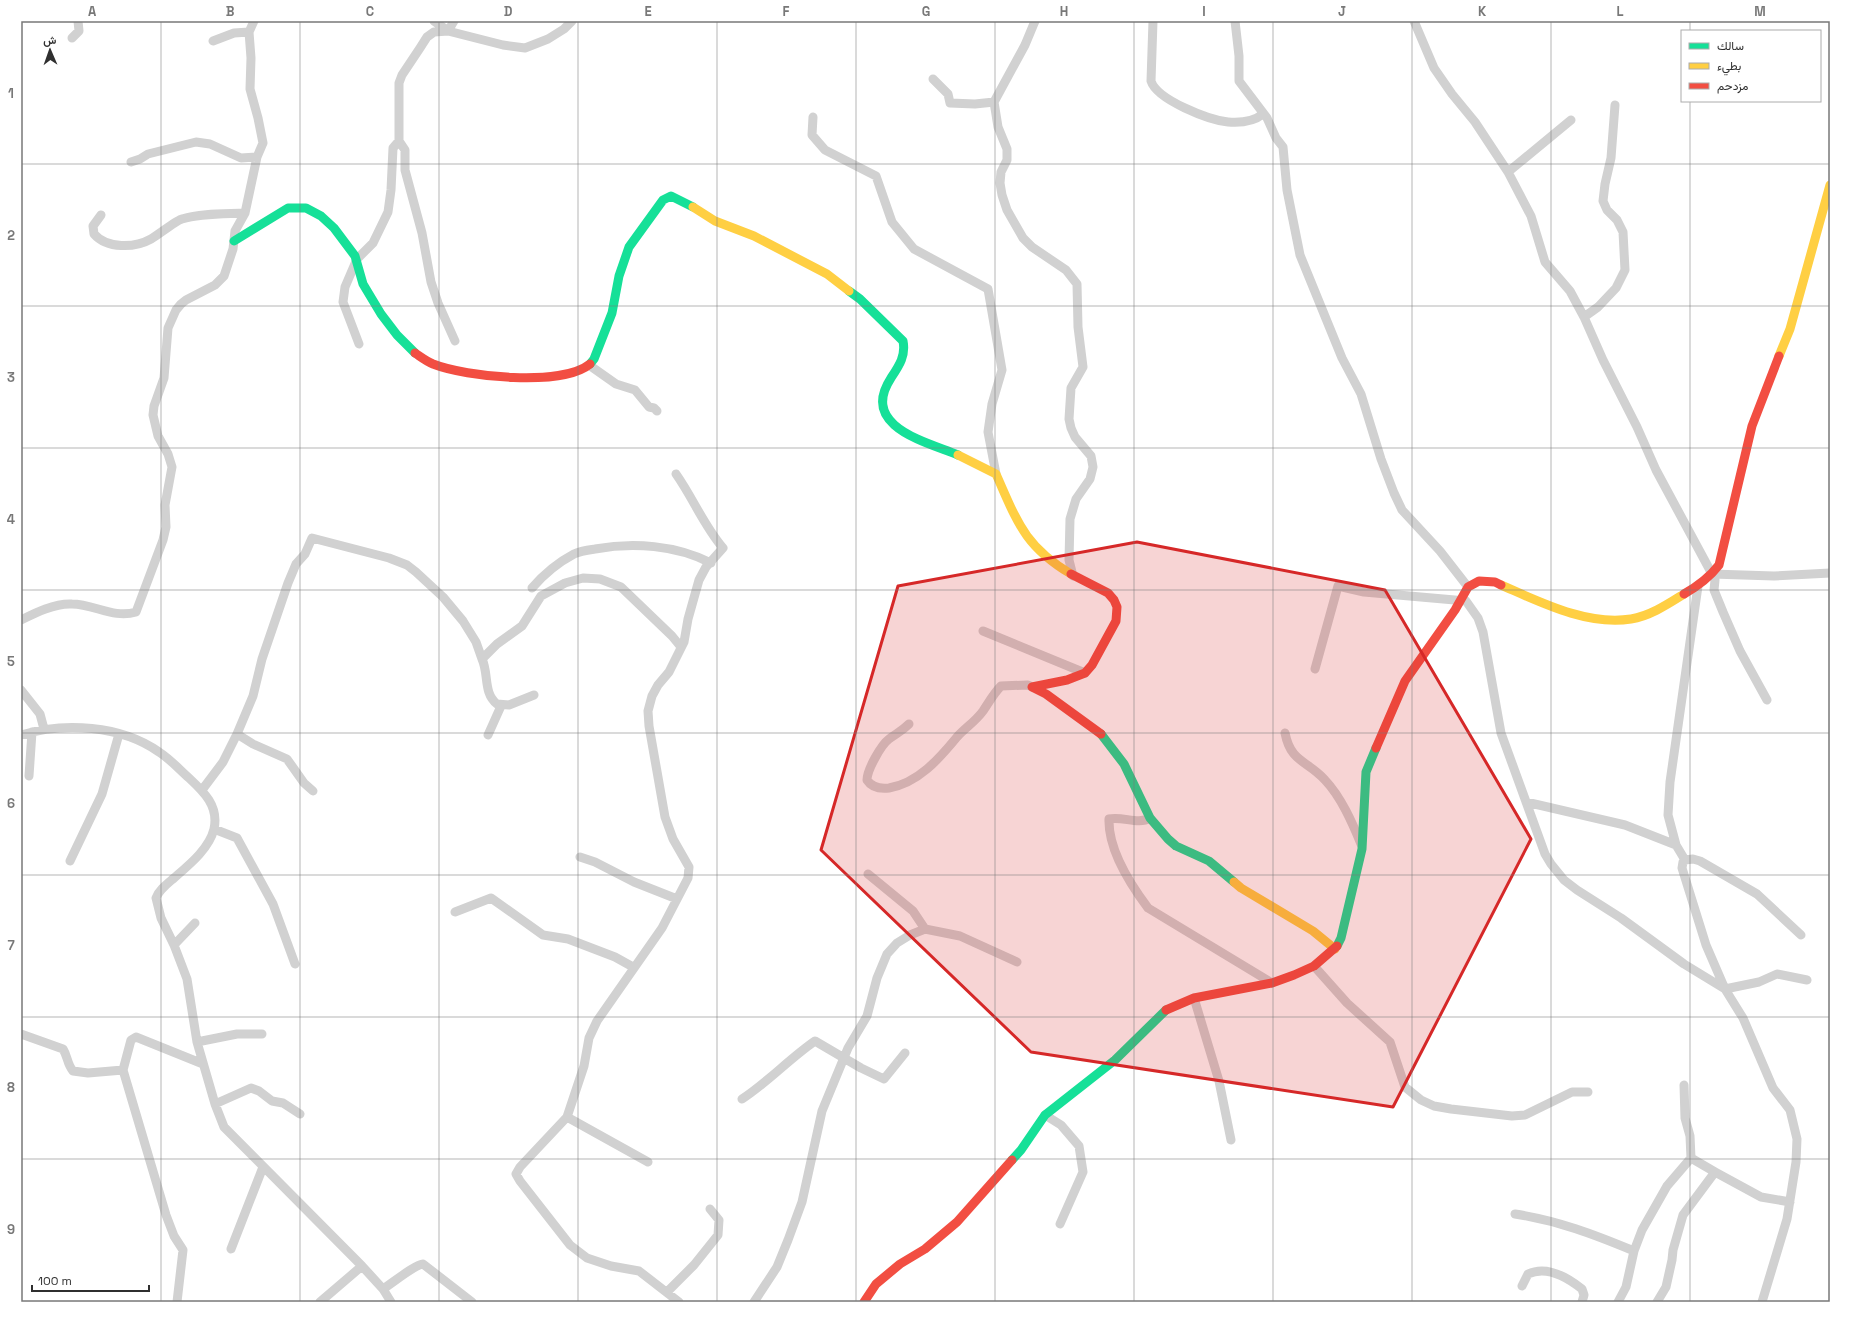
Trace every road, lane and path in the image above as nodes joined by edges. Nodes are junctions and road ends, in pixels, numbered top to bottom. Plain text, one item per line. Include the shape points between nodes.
1 (78, 21) edge
2 (254, 21) edge
3 (434, 21) edge
4 (454, 21) edge
5 (572, 21) edge
6 (1035, 21) edge
7 (1153, 21) edge
8 (1235, 21) edge
9 (1414, 21) edge
10 (448, 31) junction
11 (249, 32) junction
12 (72, 38) dead end
13 (213, 41) dead end
14 (933, 79) dead end
15 (994, 102) junction
16 (1615, 105) dead end
17 (1263, 114) junction
18 (813, 117) dead end
19 (1571, 120) dead end
20 (399, 141) junction
21 (257, 157) junction
22 (131, 162) dead end
23 (1508, 172) junction
24 (1830, 185) edge
25 (246, 213) junction
26 (101, 215) dead end
27 (234, 241) junction
28 (357, 259) junction
29 (1584, 317) junction
30 (455, 341) dead end
31 (359, 344) dead end
32 (589, 365) junction
33 (657, 411) dead end
34 (676, 474) dead end
35 (996, 474) junction
36 (711, 563) junction
37 (1830, 573) edge
38 (1712, 574) junction
39 (1073, 576) junction
40 (1698, 586) junction
41 (1468, 587) junction
42 (532, 588) dead end
43 (1460, 600) junction
44 (21, 620) edge
45 (983, 631) dead end
46 (681, 647) junction
47 (482, 659) junction
48 (1315, 669) dead end
49 (1084, 674) junction
50 (1032, 687) junction
51 (21, 690) edge
52 (534, 695) dead end
53 (1767, 700) dead end
54 (501, 706) junction
55 (909, 724) dead end
56 (44, 729) junction
57 (32, 732) junction
58 (1285, 733) dead end
59 (119, 734) junction
60 (237, 734) junction
61 (21, 735) edge
62 (488, 735) dead end
63 (30, 776) dead end
64 (202, 790) junction
65 (313, 791) dead end
66 (1526, 802) junction
67 (1150, 818) junction
68 (214, 829) junction
69 (1676, 845) junction
70 (1362, 849) junction
71 (580, 858) dead end
72 (1685, 860) junction
73 (70, 861) dead end
74 (868, 874) dead end
75 (677, 899) junction
76 (455, 912) dead end
77 (195, 923) dead end
78 (925, 929) junction
79 (1801, 935) dead end
80 (174, 945) junction
81 (1335, 949) junction
82 (1017, 962) dead end
83 (295, 964) dead end
84 (1314, 966) junction
85 (633, 967) junction
86 (1807, 980) dead end
87 (1272, 982) junction
88 (1724, 989) junction
89 (1194, 998) junction
90 (21, 1034) edge
91 (262, 1034) dead end
92 (197, 1042) junction
93 (906, 1052) dead end
94 (844, 1058) junction
95 (203, 1064) junction
96 (123, 1070) junction
97 (1684, 1085) dead end
98 (1588, 1092) dead end
99 (742, 1099) dead end
100 (215, 1104) junction
101 (300, 1114) dead end
102 (1045, 1115) junction
103 (567, 1117) junction
104 (1231, 1140) dead end
105 (1691, 1158) junction
106 (648, 1162) dead end
107 (263, 1167) junction
108 (1715, 1172) junction
109 (1790, 1202) junction
110 (710, 1209) dead end
111 (1515, 1214) dead end
112 (1060, 1224) dead end
113 (231, 1249) dead end
114 (1634, 1251) junction
115 (362, 1266) junction
116 (1522, 1286) dead end
117 (383, 1289) junction
118 (667, 1292) junction
119 (177, 1302) edge
120 (320, 1302) edge
121 (391, 1302) edge
122 (472, 1302) edge
123 (679, 1302) edge
124 (754, 1302) edge
125 (864, 1302) edge
126 (1582, 1302) edge
127 (1618, 1302) edge
128 (1657, 1302) edge
129 (1762, 1302) edge

1 - 12 street via 79,31
2 - 11 street
3 - 10 street
4 - 10 street
5 - 10 street via 548,39 525,48
6 - 15 street
7 - 17 street via 1151,81 1158,92 1197,113 1226,122 1240,123 1257,119
8 - 17 street via 1239,81
9 - 23 street via 1434,68 1475,122
10 - 20 street via 434,32 427,37 402,75 398,90
11 - 13 street
11 - 21 street via 250,90 263,143
14 - 15 street via 948,94 950,103
15 - 39 street via 998,127 1007,149 1007,160 1001,172 1000,183 1007,210 1023,238 1041,255 1066,270 1078,284 1078,327 1083,367 1071,388 1069,419 1070,428 1091,456 1093,467 1090,479 1076,499 1070,519 1069,560
16 - 29 street via 1612,158 1603,201 1623,232 1625,270 1616,288
17 - 41 street via 1283,147 1287,190 1300,255 1342,358 1361,394 1394,493 1402,510 1440,551
18 - 35 street via 812,135 825,150 876,176 892,222 914,249 988,289 1002,370 992,404 988,432
19 - 23 street
20 - 28 street via 393,148 388,212 373,243
20 - 30 street via 405,150 405,170 422,233 431,282
21 - 22 street via 241,158 210,144 196,142 148,154
21 - 25 street
23 - 29 street via 1531,216 1545,262 1570,291
24 - 38 street via 1790,329 1752,426 1740,467 1722,556
25 - 26 street via 212,214 180,219 150,240 127,245 108,244 94,234 93,226
25 - 27 street via 235,231
27 - 28 street via 288,208 301,207 328,220
27 - 44 street via 224,276 214,285 181,304 168,328 162,385 153,410 158,436 172,466 165,505 166,527 136,612 122,615 72,604 45,610
28 - 31 street via 345,286 343,302
28 - 32 street via 362,281 383,317 414,352 438,366 497,376 537,377 574,372
29 - 38 street via 1656,470
32 - 33 street via 616,384 635,390
32 - 35 street via 594,359 612,313 619,276 629,247 663,200 671,196 677,197 715,221 754,236 822,271 860,299 899,336 905,346 883,399 887,413 897,428 911,438 949,451 981,469
34 - 36 street via 712,535 723,548
35 - 39 street via 1023,532 1052,563
36 - 42 street via 691,554 654,546 604,548 576,553 544,573
36 - 46 street via 699,580
37 - 38 street via 1774,576
38 - 40 street
38 - 53 street via 1715,580 1714,590 1740,651
39 - 49 street via 1108,593 1114,598 1118,610 1116,621 1094,662
40 - 41 street via 1658,609 1639,617 1618,620 1565,611 1494,582 1479,581
40 - 69 street via 1670,782 1668,815
41 - 43 street
43 - 48 street via 1364,592 1338,586
43 - 66 street via 1467,602 1478,618 1483,632 1501,733
43 - 70 street via 1405,681 1366,772
45 - 49 street
46 - 47 street via 621,587 600,579 583,578 561,585 542,596 536,601 522,626 497,644
46 - 75 street via 669,672 652,696 648,711 665,817 673,839 689,867 688,878
47 - 54 street via 487,689 494,702
47 - 60 street via 476,642 463,621 443,597 407,565 312,538 288,583 262,660 253,696
49 - 50 street
50 - 55 street via 1001,686 982,712 926,770 897,786 872,786 868,780 870,769 888,740 898,735
50 - 67 street via 1046,694 1104,736 1124,764
51 - 56 street via 40,714
52 - 54 street
54 - 62 street
56 - 57 street
56 - 59 street via 82,729
57 - 61 street
57 - 63 street
58 - 70 street via 1287,746 1294,756 1319,774 1333,790 1354,826
59 - 64 street via 159,752
59 - 73 street via 102,794
60 - 64 street via 223,762
60 - 65 street via 287,759 304,784
64 - 68 street via 214,810
66 - 69 street via 1625,825
66 - 88 street via 1545,854 1564,880
67 - 81 street via 1176,846 1209,861 1241,888 1313,931
67 - 87 street via 1145,821 1117,817 1109,819 1109,830 1121,866 1135,891 1148,908
68 - 80 street via 203,850 158,894 156,905
68 - 83 street via 237,838 273,904
69 - 72 street
70 - 81 street via 1341,938
71 - 75 street via 595,862 634,882
72 - 79 street via 1700,861 1757,894
72 - 88 street via 1682,868 1706,945
74 - 78 street via 913,911
75 - 85 street via 662,928
76 - 85 street via 491,898 543,935 568,939 616,957
77 - 80 street
78 - 82 street via 960,936
78 - 94 street via 897,943 887,954 877,978 867,1016
80 - 92 street via 187,979
81 - 84 street
84 - 87 street
84 - 98 street via 1347,1003 1390,1042 1404,1087 1434,1106 1488,1115 1525,1115 1572,1092
85 - 103 street via 594,1026
86 - 88 street via 1778,974 1759,982
87 - 89 street
88 - 109 street via 1743,1018 1773,1088 1790,1110 1797,1139
89 - 102 street via 1166,1010 1115,1060
89 - 104 street via 1219,1080
90 - 96 street via 64,1049 68,1065 73,1071 88,1073
91 - 92 street via 236,1034
92 - 95 street
93 - 94 street via 884,1079
94 - 99 street via 814,1041
94 - 124 street via 822,1111 802,1202 788,1240 777,1267
95 - 96 street via 136,1037 131,1040
95 - 100 street
96 - 119 street via 166,1214 174,1236 183,1250
97 - 105 street via 1685,1118 1690,1136
100 - 101 street via 251,1088
100 - 107 street via 224,1127
102 - 112 street via 1061,1125 1079,1146 1083,1172
102 - 125 street via 1021,1150 957,1222 876,1284
103 - 106 street
103 - 118 street via 520,1167 516,1174 520,1181 570,1245 587,1258 610,1266 639,1271
105 - 108 street
105 - 114 street via 1667,1186 1642,1230
107 - 113 street
107 - 115 street
108 - 109 street via 1761,1197
108 - 128 street via 1683,1215 1666,1287
109 - 129 street
110 - 118 street via 719,1220 718,1235 694,1265
111 - 114 street via 1567,1225
114 - 127 street via 1626,1287
115 - 117 street
115 - 120 street
116 - 126 street via 1528,1274 1550,1271 1582,1289
117 - 121 street
117 - 122 street via 418,1264 423,1264
118 - 123 street

